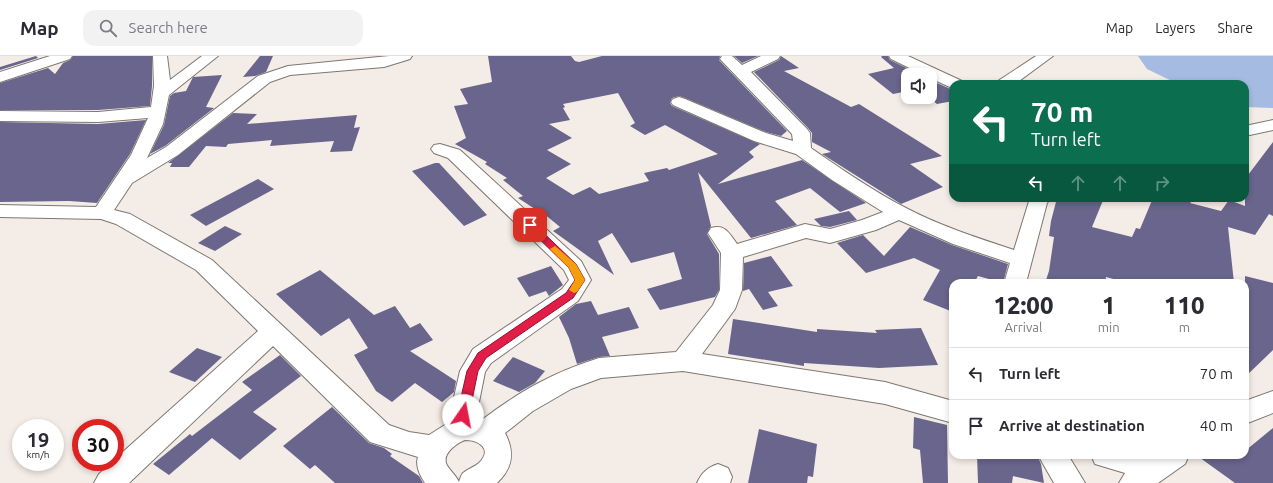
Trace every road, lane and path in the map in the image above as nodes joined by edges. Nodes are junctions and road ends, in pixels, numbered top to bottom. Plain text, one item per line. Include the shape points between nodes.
1 (65, 56) edge
2 (160, 56) edge
3 (211, 56) edge
4 (405, 56) edge
5 (773, 56) edge
6 (896, 56) edge
7 (1046, 56) edge
8 (727, 59) dead end
9 (740, 70) junction
10 (0, 77) edge
11 (1010, 80) edge
12 (949, 81) edge
13 (161, 94) junction
14 (679, 102) dead end
15 (157, 112) junction
16 (0, 116) edge
17 (1273, 125) edge
18 (1249, 130) edge
19 (440, 149) dead end
20 (802, 150) junction
21 (122, 181) junction
22 (1038, 202) edge
23 (0, 210) edge
24 (102, 213) junction
25 (899, 213) junction
26 (718, 233) dead end
27 (732, 253) junction
28 (1022, 260) junction
29 (1016, 279) edge
30 (273, 331) junction
31 (682, 361) junction
32 (1273, 402) edge
33 (949, 411) edge
34 (1249, 411) edge
35 (473, 431) junction
36 (435, 448) junction
37 (1055, 459) edge
38 (1119, 459) edge
39 (1155, 469) edge
40 (109, 483) edge
41 (445, 483) edge
42 (473, 483) edge
43 (1070, 483) edge

1 - 10 street
2 - 13 street
3 - 13 street
4 - 21 street via 377,62 288,71 264,79 172,151
5 - 9 street
6 - 12 street
7 - 11 street
8 - 9 street
9 - 20 street via 801,133
13 - 15 street
14 - 20 street via 760,137
15 - 16 street via 98,117
15 - 21 street via 137,162
17 - 18 street
19 - 35 street via 454,154 573,266 580,280 570,296 482,356 473,371
20 - 25 street
21 - 24 street
22 - 28 street
23 - 24 street
24 - 30 street via 123,220 204,265
25 - 27 street via 830,236 805,231
25 - 28 street via 960,239
26 - 27 street
27 - 31 street via 731,290 723,309
28 - 29 street
30 - 36 street via 380,434 409,444
30 - 40 street
31 - 33 street via 885,393
31 - 35 street via 599,368 562,382
32 - 34 street
35 - 36 street via 445,437
35 - 42 street via 494,438 498,455 490,472
36 - 41 street via 432,453 432,470 437,478
37 - 43 street
38 - 39 street

